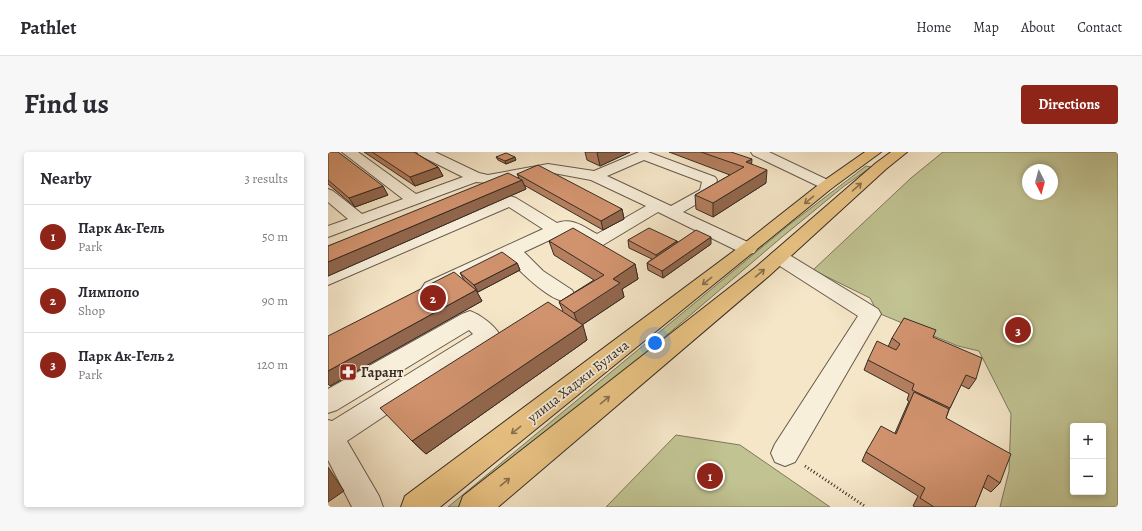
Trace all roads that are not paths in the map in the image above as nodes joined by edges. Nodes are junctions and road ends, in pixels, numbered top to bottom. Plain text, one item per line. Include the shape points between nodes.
1 (349, 152) edge
2 (424, 152) edge
3 (758, 152) edge
4 (900, 152) edge
5 (872, 159) edge
6 (595, 176) junction
7 (475, 177) junction
8 (827, 185) junction
9 (328, 194) edge
10 (413, 199) junction
11 (665, 209) junction
12 (360, 220) junction
13 (556, 230) junction
14 (328, 232) edge
15 (513, 250) junction
16 (748, 250) junction
17 (779, 257) junction
18 (328, 279) edge
19 (565, 294) dead end
20 (413, 297) edge
21 (328, 402) edge
22 (329, 434) edge
23 (785, 453) road end
24 (477, 506) edge
25 (368, 507) edge
26 (416, 507) edge

1 - 10 street
2 - 7 street
3 - 8 street
4 - 5 main road, улица Хаджи Булача
5 - 8 main road, улица Хаджи Булача
17 -> 5 main road, улица Хаджи Булача
6 - 7 street via 548,168 488,179
6 - 11 street
6 - 11 street via 644,155 710,180 707,192
7 - 10 street
8 -> 16 main road, улица Хаджи Булача
9 - 12 street
10 - 12 street
11 - 13 street via 597,241 567,225
11 - 16 street
12 - 14 street
13 - 15 street
13 - 18 street via 510,201
15 - 19 street via 519,261 531,272
15 - 20 street
16 -> 26 main road, улица Хаджи Булача
17 - 23 street via 870,314
24 -> 17 main road, улица Хаджи Булача
21 - 22 street via 470,319 489,335
22 - 25 street

